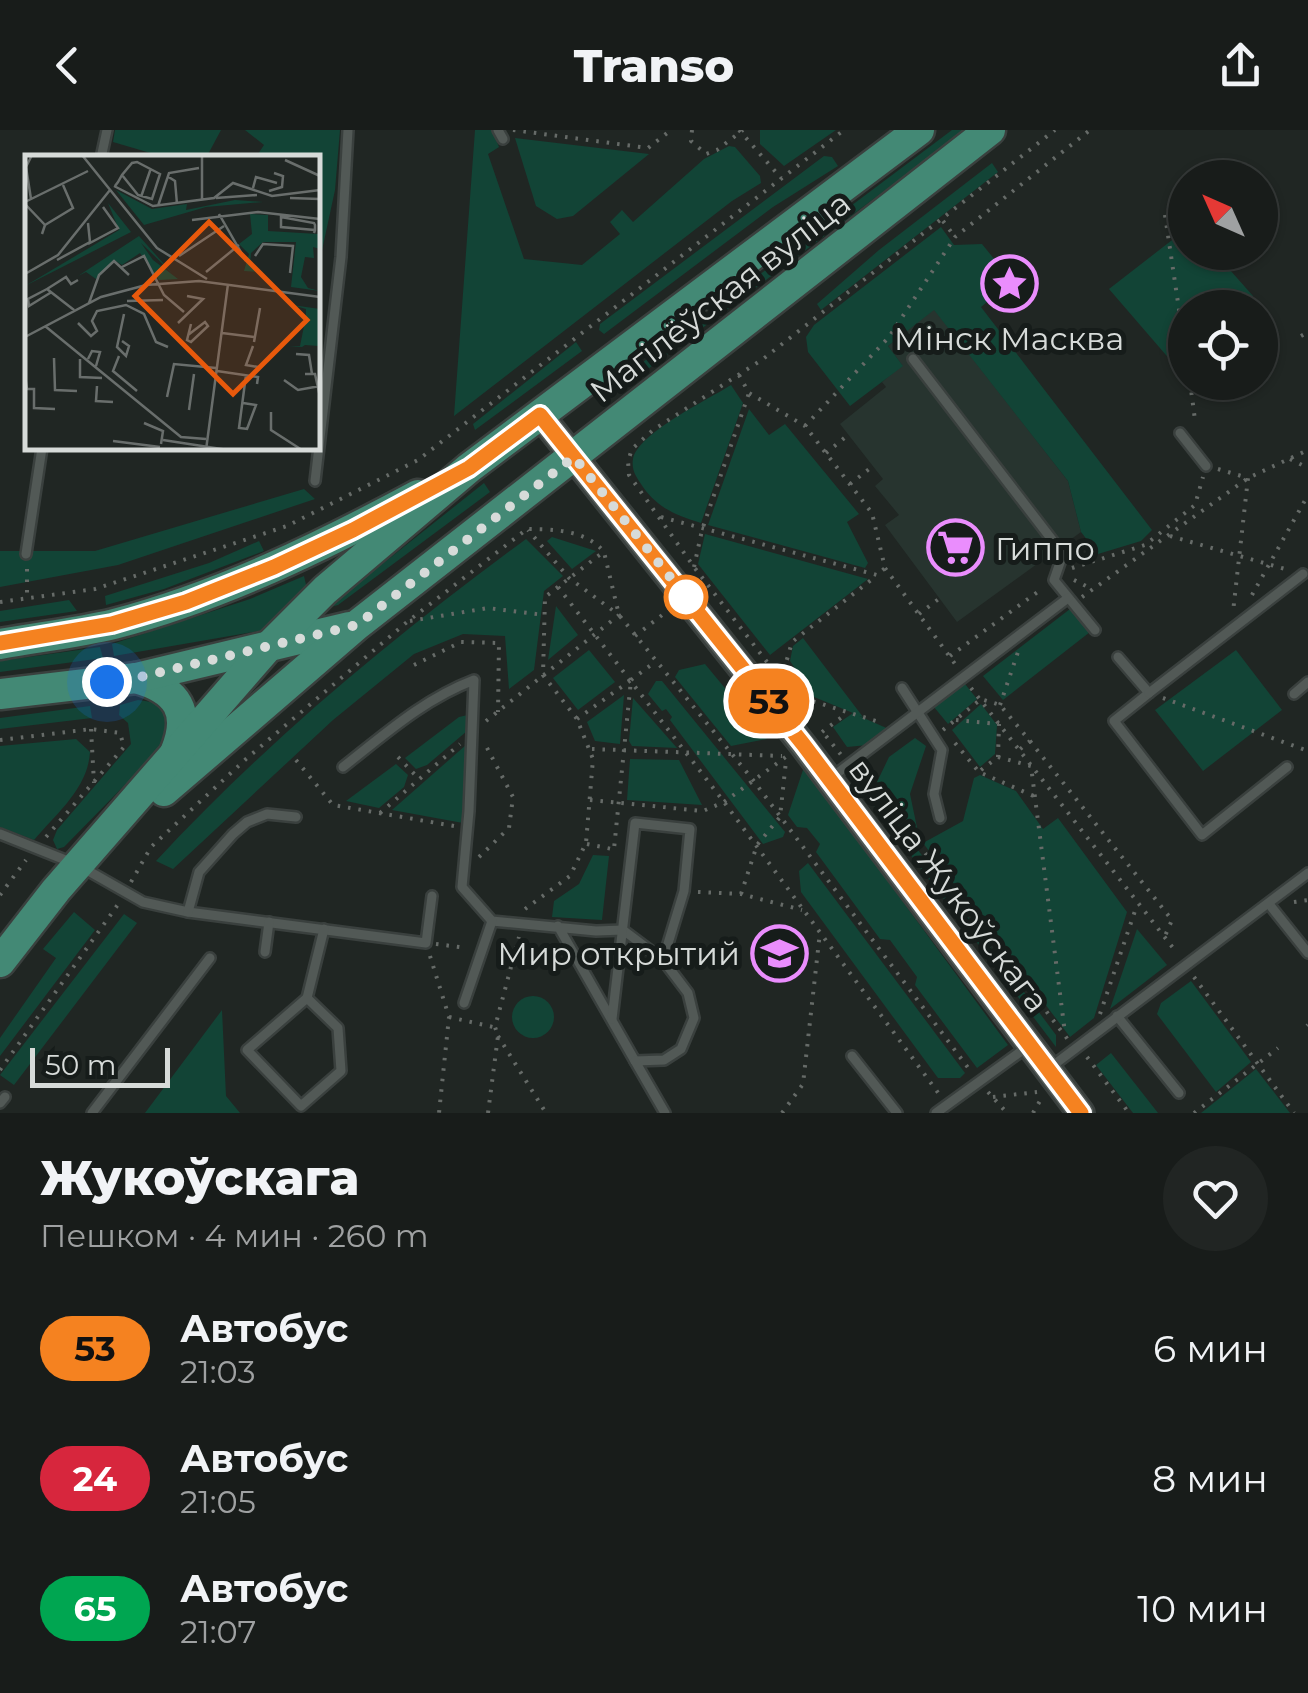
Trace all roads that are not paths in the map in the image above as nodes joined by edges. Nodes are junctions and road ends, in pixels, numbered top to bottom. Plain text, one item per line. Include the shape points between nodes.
1 (106, 130) edge
2 (348, 130) edge
3 (919, 130) edge
4 (990, 130) edge
5 (101, 155) edge
6 (913, 359) dead end
7 (540, 415) junction
8 (1180, 432) dead end
9 (320, 436) edge
10 (42, 450) edge
11 (318, 450) edge
12 (574, 457) junction
13 (1206, 466) road end
14 (469, 468) junction
15 (315, 481) dead end
16 (26, 554) road end
17 (1303, 574) road end
18 (1068, 598) junction
19 (357, 625) junction
20 (1095, 630) dead end
21 (0, 644) edge
22 (268, 647) junction
23 (1118, 656) dead end
24 (136, 678) junction
25 (1308, 682) edge
26 (902, 688) dead end
27 (1149, 693) junction
28 (0, 694) edge
29 (1294, 694) dead end
30 (918, 712) junction
31 (172, 758) junction
32 (343, 766) dead end
33 (1287, 767) dead end
34 (839, 772) junction
35 (296, 817) dead end
36 (940, 818) dead end
37 (0, 834) edge
38 (78, 865) junction
39 (1308, 873) edge
40 (432, 896) dead end
41 (1270, 904) junction
42 (188, 912) junction
43 (492, 921) junction
44 (270, 922) junction
45 (558, 926) junction
46 (324, 929) junction
47 (623, 930) junction
48 (265, 952) dead end
49 (1308, 953) edge
50 (210, 958) dead end
51 (663, 960) junction
52 (0, 962) edge
53 (307, 998) junction
54 (464, 1003) dead end
55 (1118, 1016) junction
56 (612, 1021) junction
57 (1029, 1046) junction
58 (852, 1056) dead end
59 (635, 1061) junction
60 (1048, 1069) junction
61 (1179, 1093) dead end
62 (92, 1113) edge
63 (666, 1113) edge
64 (897, 1113) edge
65 (936, 1113) edge
66 (1081, 1113) edge

1 - 5 lane
2 - 9 lane
3 - 7 main road, Магілёўская вуліца
4 - 12 main road, Магілёўская вуліца
6 - 18 lane via 1063,554 1054,580
7 - 12 main road, вуліца Жукоўскага
7 - 14 main road, Магілёўская вуліца
8 - 13 lane
10 - 16 lane
11 - 15 lane
12 - 19 main road, Магілёўская вуліца
12 - 34 main road, вуліца Жукоўскага
14 - 21 main road via 353,530 186,602 112,624
14 - 22 main road, Магілёўская вуліца
17 - 27 lane
18 - 20 lane
18 - 30 lane
19 - 22 main road
19 - 38 main road, Магілёўская вуліца
22 - 24 main road
22 - 31 main road, Магілёўская вуліца
23 - 27 lane
24 - 28 main road
24 - 31 main road via 154,684 181,709 184,731
25 - 29 lane
26 - 30 lane
27 - 33 lane via 1114,720 1202,835
30 - 34 lane
30 - 36 lane via 942,750 934,794
31 - 38 main road, Магілёўская вуліца
32 - 43 lane via 445,691 474,680 462,888
34 - 57 main road, вуліца Жукоўскага
35 - 42 lane via 267,814 233,834 198,872
37 - 38 lane
38 - 42 lane via 124,894
38 - 52 main road, Магілёўская вуліца
39 - 41 lane
40 - 46 lane via 426,943
41 - 49 lane
41 - 55 lane
42 - 44 lane
43 - 45 lane
43 - 54 lane
44 - 46 lane
44 - 48 lane
45 - 47 lane
45 - 56 lane
46 - 53 lane
47 - 51 lane
47 - 51 lane via 635,824 690,830 684,891
47 - 56 lane
50 - 62 lane
51 - 59 lane via 688,993 694,1018 682,1049 664,1060
53 - 53 lane via 247,1050 301,1106 342,1071 338,1028
55 - 60 lane
55 - 61 lane
56 - 59 lane
57 - 60 main road, вуліца Жукоўскага
57 - 65 lane
58 - 64 lane
59 - 63 lane
60 - 66 main road, вуліца Жукоўскага

